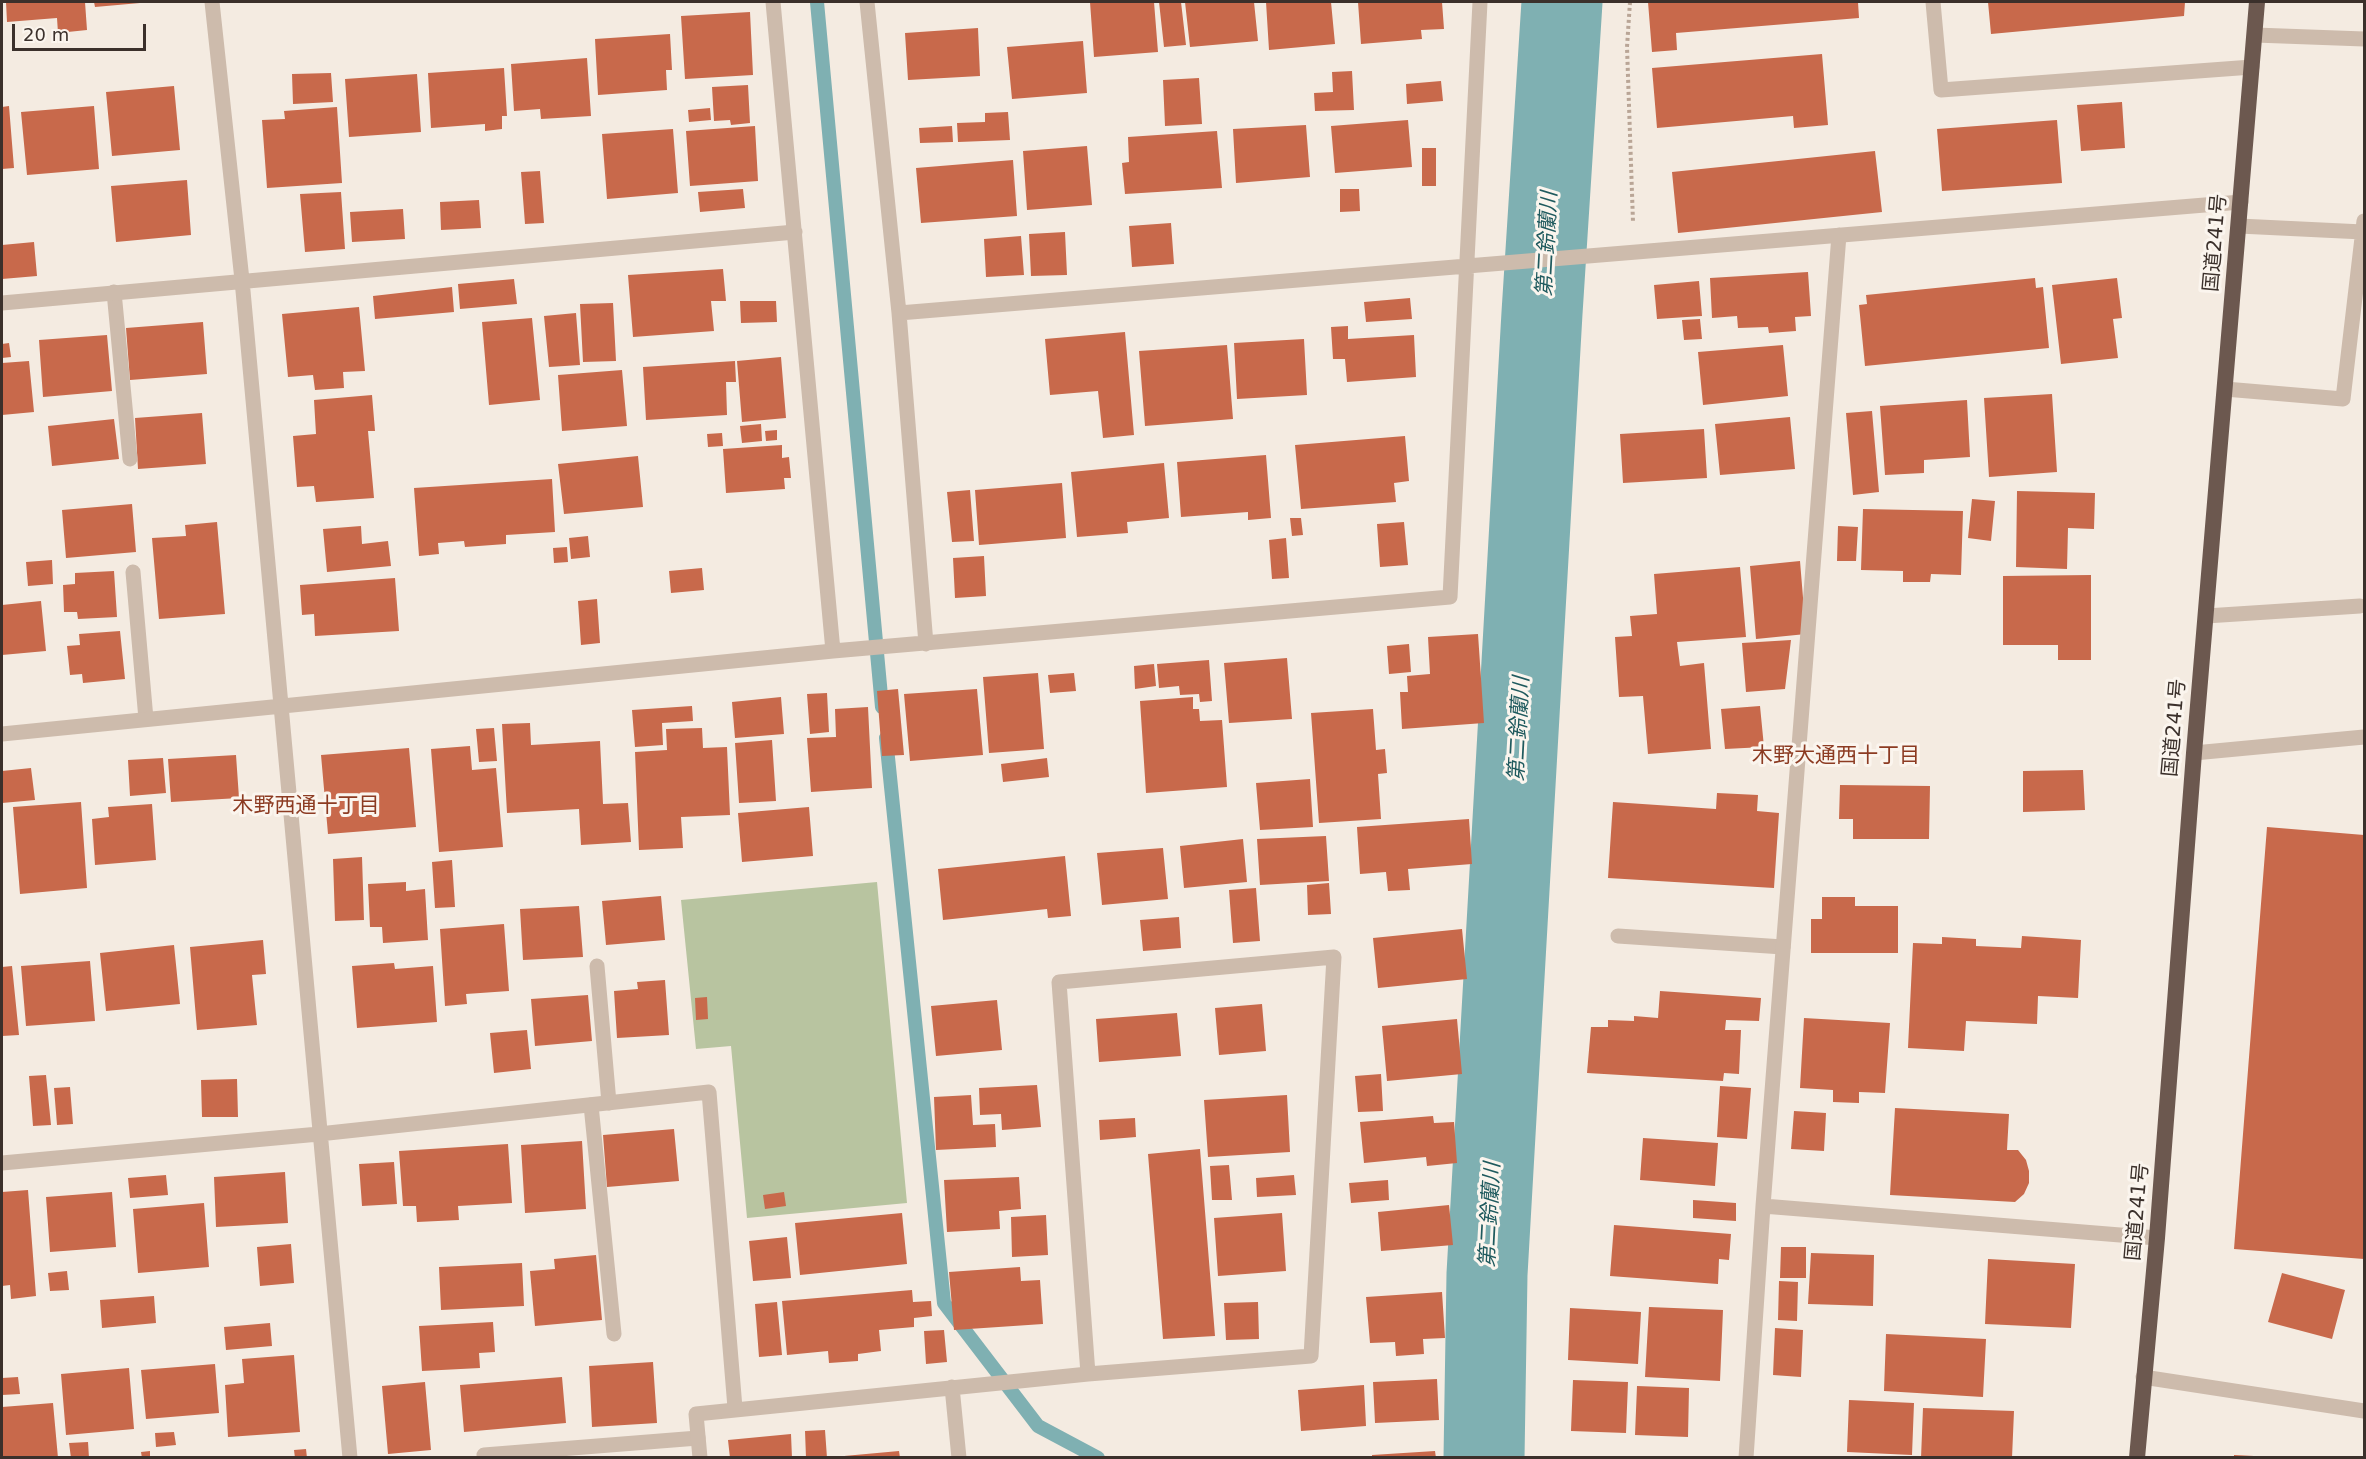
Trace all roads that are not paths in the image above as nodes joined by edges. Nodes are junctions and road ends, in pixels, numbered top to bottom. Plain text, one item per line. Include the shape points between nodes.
1 (212, 2) edge
2 (772, 2) edge
3 (867, 2) edge
4 (1480, 2) edge
5 (1934, 2) edge
6 (2258, 2) edge
7 (2255, 35) junction
8 (2364, 39) edge
9 (2252, 67) junction
10 (2241, 202) junction
11 (2239, 226) junction
12 (2364, 227) edge
13 (795, 232) junction
14 (1839, 235) junction
15 (1466, 266) junction
16 (242, 280) junction
17 (114, 292) junction
18 (2, 303) edge
19 (899, 313) junction
20 (2225, 389) junction
21 (130, 459) dead end
22 (134, 572) dead end
23 (2360, 606) dead end
24 (2206, 616) junction
25 (926, 644) junction
26 (833, 651) junction
27 (280, 706) junction
28 (146, 719) junction
29 (2, 734) edge
30 (2364, 737) edge
31 (2194, 753) junction
32 (1618, 936) dead end
33 (1783, 947) junction
34 (597, 966) dead end
35 (609, 1103) junction
36 (591, 1105) junction
37 (319, 1134) junction
38 (2, 1163) edge
39 (1762, 1206) junction
40 (2157, 1238) junction
41 (614, 1334) dead end
42 (1088, 1374) junction
43 (2143, 1377) junction
44 (952, 1387) junction
45 (735, 1408) junction
46 (2364, 1410) edge
47 (698, 1438) junction
48 (484, 1455) dead end
49 (350, 1458) edge
50 (700, 1458) edge
51 (959, 1458) edge
52 (1746, 1458) edge
53 (2137, 1458) edge

1 - 16 street
2 - 13 street
3 - 19 street
4 - 15 street
5 - 9 street via 1941,90
6 - 7 highway, 国道241号
7 - 8 street
7 - 9 highway, 国道241号
9 - 10 highway, 国道241号
10 - 11 highway, 国道241号
10 - 14 street
11 - 12 street
11 - 20 highway, 国道241号
12 - 20 street via 2343,399
13 - 16 street
13 - 26 street
14 - 15 street
14 - 33 street
15 - 19 street
15 - 25 street via 1450,597
16 - 17 street
16 - 27 street
17 - 18 street
17 - 21 street
19 - 25 street
20 - 24 highway, 国道241号
22 - 28 street
23 - 24 street
24 - 31 highway, 国道241号
25 - 26 street
26 - 27 street
27 - 28 street
27 - 37 street
28 - 29 street
30 - 31 street
31 - 40 highway, 国道241号
32 - 33 street
33 - 39 street
34 - 35 street
35 - 36 street
35 - 45 street via 709,1092
36 - 37 street
36 - 41 street
37 - 38 street
37 - 49 street
39 - 40 street
39 - 52 street
40 - 43 highway, 国道241号
42 - 42 street via 1059,982 1334,957 1311,1356
42 - 44 street
43 - 46 street
43 - 53 highway, 国道241号
44 - 45 street
44 - 51 street
45 - 47 street via 696,1414
47 - 48 street
47 - 50 street

